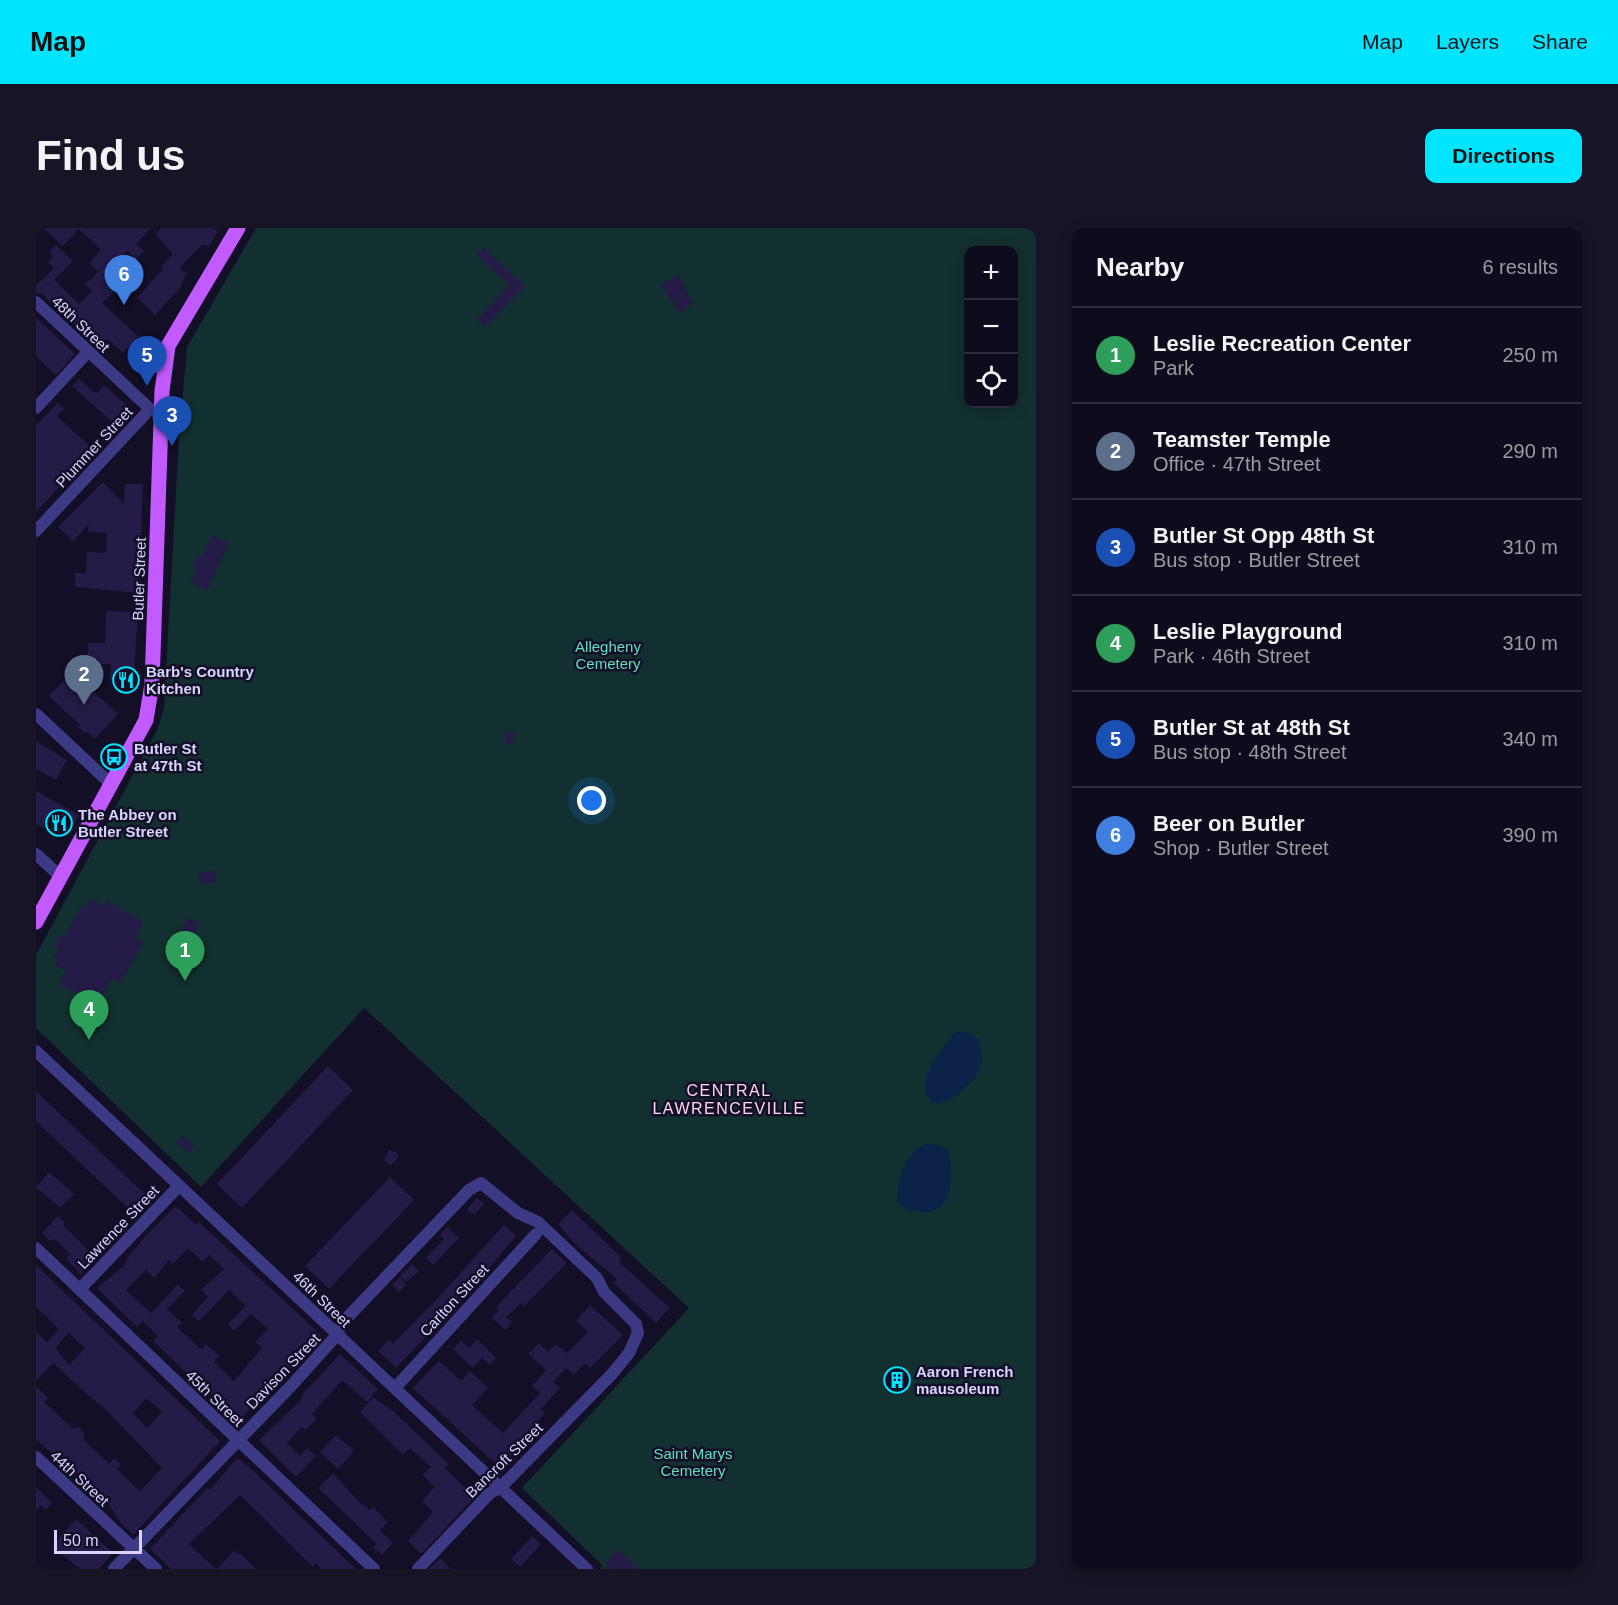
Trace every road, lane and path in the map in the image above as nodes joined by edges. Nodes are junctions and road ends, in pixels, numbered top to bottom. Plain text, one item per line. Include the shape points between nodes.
1 (238, 228) edge
2 (36, 302) edge
3 (88, 352) junction
4 (36, 408) edge
5 (156, 410) junction
6 (36, 531) edge
7 (36, 714) edge
8 (112, 785) junction
9 (36, 854) edge
10 (62, 877) junction
11 (36, 922) edge
12 (36, 1051) edge
13 (179, 1186) junction
14 (469, 1190) joint
15 (536, 1234) dead end
16 (36, 1248) edge
17 (80, 1289) junction
18 (337, 1335) junction
19 (395, 1388) junction
20 (237, 1439) junction
21 (36, 1457) edge
22 (500, 1488) junction
23 (134, 1549) junction
24 (114, 1569) edge
25 (156, 1569) edge
26 (374, 1569) edge
27 (417, 1569) edge
28 (587, 1569) edge

1 - 5 main road, Butler Street via 168,346
2 - 3 street, 48th Street
3 - 4 street
3 - 5 street, 48th Street
5 - 6 street, Plummer Street
5 - 8 main road, Butler Street via 151,703
7 - 8 street
8 - 10 main road, Butler Street
9 - 10 street
10 - 11 main road, Butler Street
12 - 13 street, 46th Street
13 - 17 street, Lawrence Street
13 - 18 street, 46th Street
14 - 18 street, Davison Street via 342,1323
14 - 22 street, Bancroft Street via 484,1184 518,1213 538,1222 597,1278 604,1292 636,1324 636,1340 612,1374
15 - 19 street, Carlton Street
16 - 17 street, 45th Street
17 - 20 street, 45th Street
18 - 19 street, 46th Street
18 - 20 street, Davison Street
19 - 22 street, 46th Street
20 - 23 street, Davison Street
20 - 26 street, 45th Street
21 - 23 street, 44th Street
22 - 27 street, Bancroft Street via 490,1493
22 - 28 street, 46th Street
23 - 24 street, Davison Street
23 - 25 street, 44th Street

